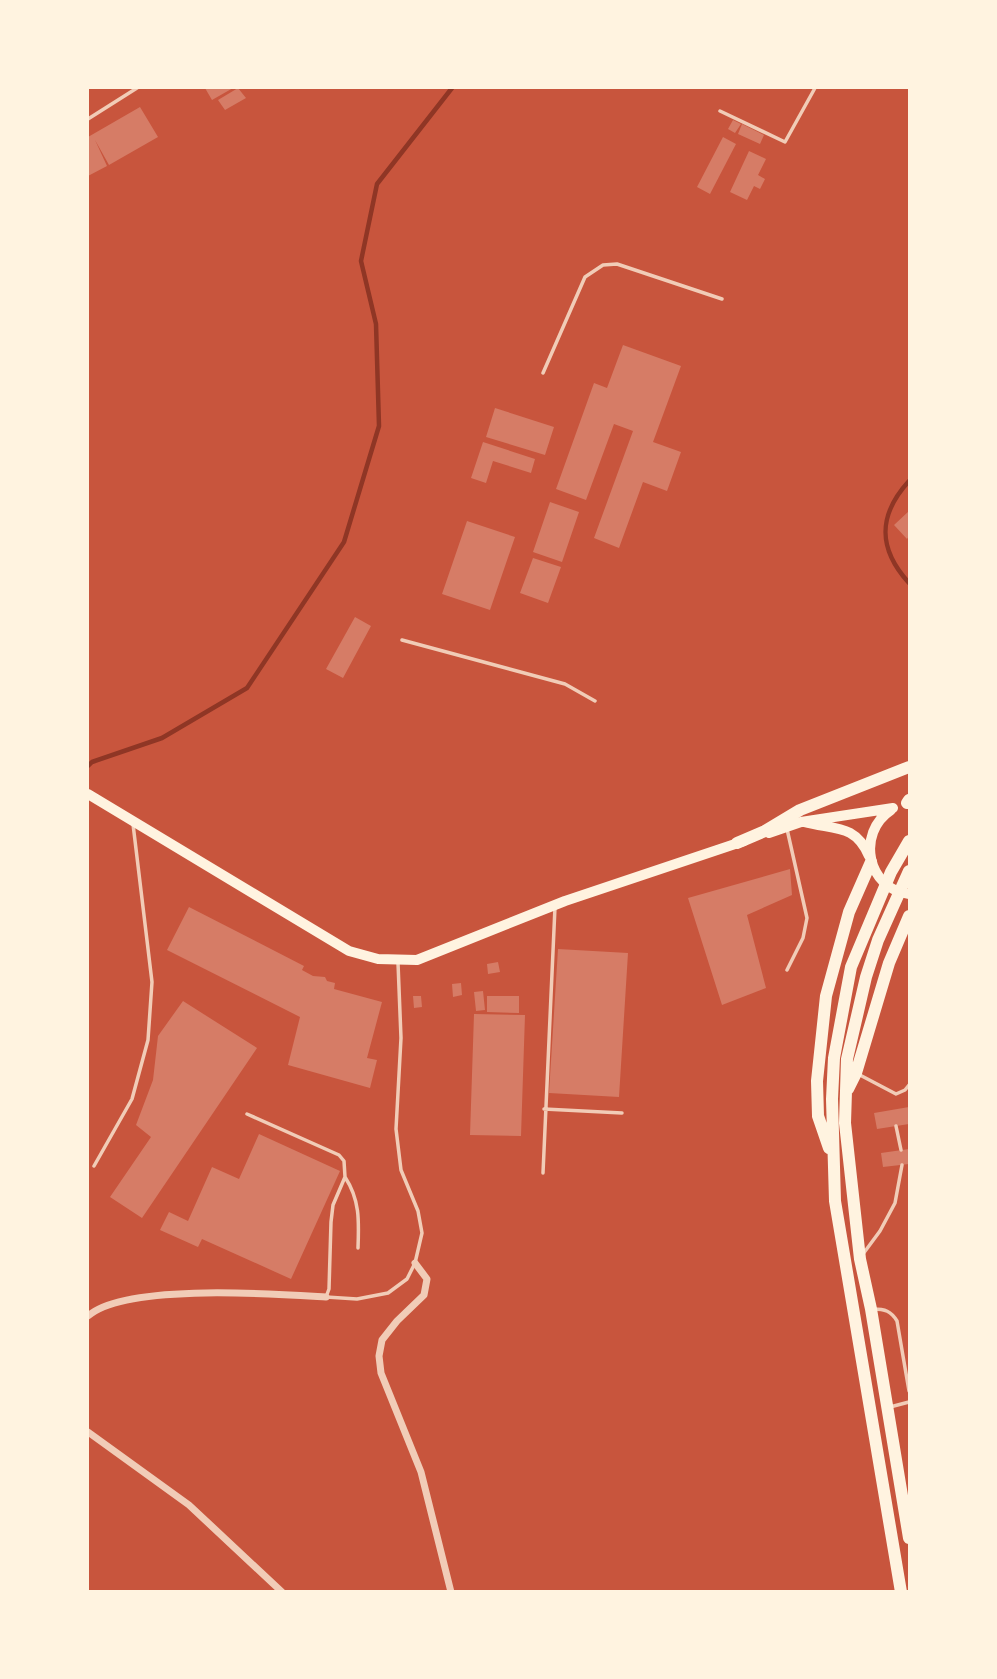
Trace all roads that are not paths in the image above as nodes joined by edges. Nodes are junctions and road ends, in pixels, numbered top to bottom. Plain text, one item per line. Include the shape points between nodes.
1 (137, 88) edge
2 (815, 88) edge
3 (720, 111) dead end
4 (88, 119) edge
5 (722, 299) dead end
6 (543, 373) dead end
7 (402, 640) dead end
8 (595, 701) dead end
9 (909, 767) edge
10 (88, 794) edge
11 (909, 802) edge
12 (893, 808) junction
13 (132, 821) junction
14 (801, 822) junction
15 (786, 827) junction
16 (909, 841) edge
17 (737, 843) junction
18 (870, 860) junction
19 (909, 871) edge
20 (909, 894) edge
21 (555, 905) junction
22 (909, 916) edge
23 (398, 961) junction
24 (787, 970) dead end
25 (856, 1073) junction
26 (909, 1085) edge
27 (845, 1095) junction
28 (544, 1110) junction
29 (622, 1113) dead end
30 (247, 1114) dead end
31 (896, 1126) dead end
32 (901, 1150) dead end
33 (834, 1161) junction
34 (902, 1165) dead end
35 (94, 1166) dead end
36 (542, 1173) dead end
37 (345, 1177) junction
38 (358, 1248) dead end
39 (860, 1259) junction
40 (415, 1263) junction
41 (326, 1297) junction
42 (871, 1309) junction
43 (88, 1316) edge
44 (909, 1391) edge
45 (909, 1402) edge
46 (888, 1408) junction
47 (88, 1432) edge
48 (909, 1530) edge
49 (282, 1591) edge
50 (451, 1591) edge
51 (901, 1591) edge

1 - 4 lane
2 - 3 lane via 785,142
5 - 6 lane via 617,264 603,265 584,277
7 - 8 lane via 565,684
9 - 17 highway via 800,810
10 - 13 main road
11 - 12 main road
12 - 14 main road
12 - 18 main road via 873,830
13 - 23 main road via 349,951
13 - 35 lane via 152,982 148,1041 132,1099
14 - 15 main road
14 - 18 main road via 851,833
15 - 17 main road
15 - 24 lane via 807,918
16 - 33 highway via 851,967 834,1058
17 - 21 main road
18 - 20 main road via 883,882
18 - 33 highway via 833,965 818,1056 818,1116
19 - 27 highway via 878,940 847,1059
21 - 23 main road via 417,960
21 - 28 lane
22 - 25 highway via 889,963
23 - 40 lane via 401,1038 396,1129 401,1170 422,1233
25 - 26 lane via 896,1094
25 - 27 highway
27 - 39 highway
28 - 29 lane
28 - 36 lane
30 - 37 lane via 339,1155
31 - 32 lane
33 - 51 highway via 835,1201
34 - 39 lane via 895,1203
37 - 38 lane via 359,1210
37 - 41 lane via 333,1205
39 - 42 highway
40 - 41 lane via 407,1279 388,1293 357,1300
40 - 50 street via 427,1279 425,1295 382,1340 380,1373 421,1472
41 - 43 street via 231,1291 137,1298 95,1309
42 - 44 lane via 884,1309 897,1321
42 - 46 highway
45 - 46 lane
46 - 48 highway
47 - 49 street via 189,1505

